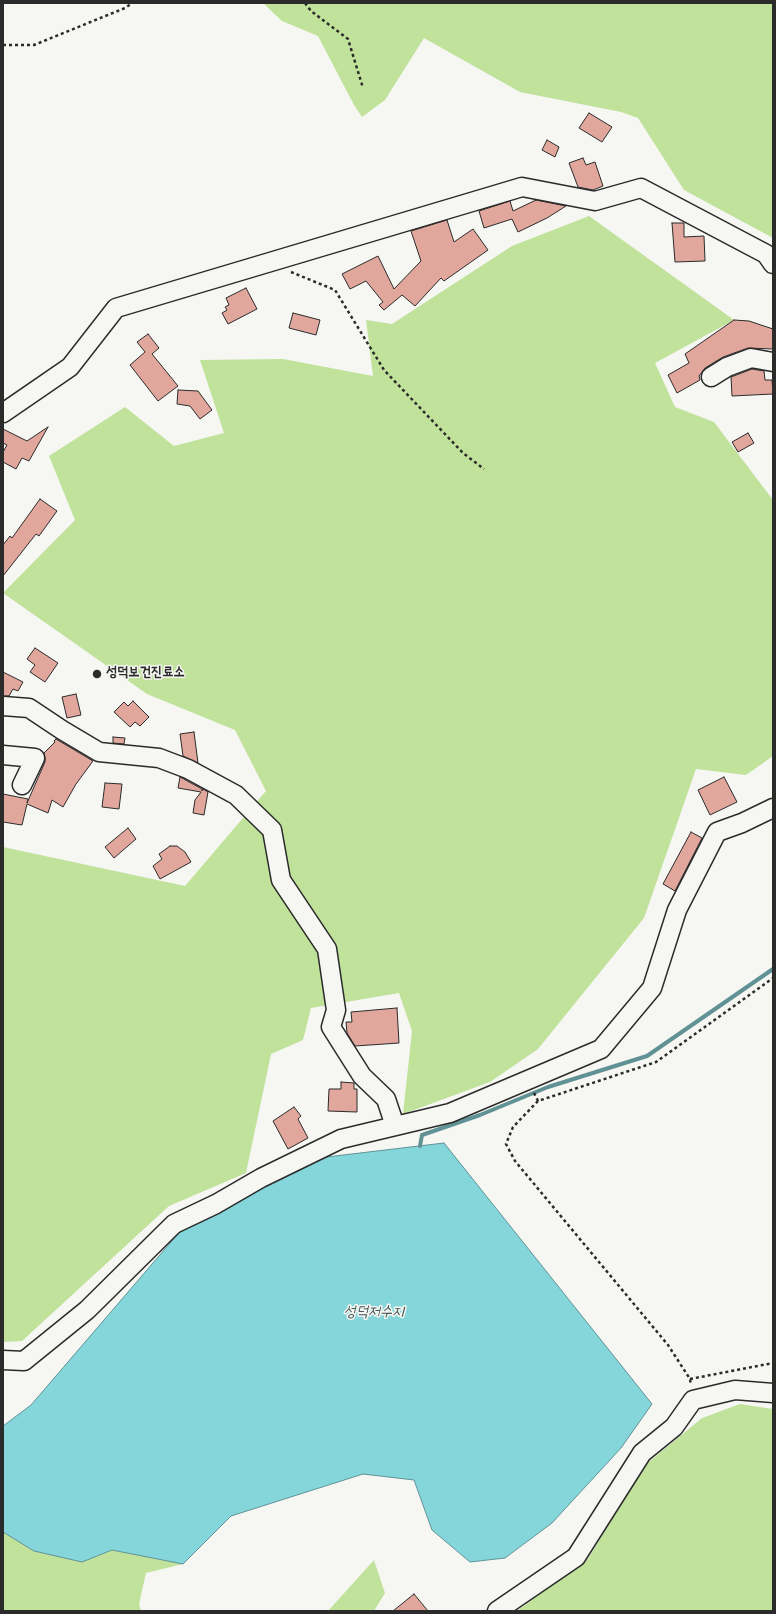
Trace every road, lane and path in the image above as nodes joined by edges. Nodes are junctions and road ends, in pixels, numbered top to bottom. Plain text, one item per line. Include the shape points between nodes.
1 (132, 3) edge
2 (305, 3) edge
3 (3, 45) edge
4 (363, 88) dead end
5 (773, 264) edge
6 (290, 272) dead end
7 (773, 362) edge
8 (712, 377) dead end
9 (3, 413) edge
10 (484, 469) dead end
11 (3, 706) edge
12 (3, 755) edge
13 (22, 785) dead end
14 (773, 808) edge
15 (773, 978) edge
16 (395, 1126) junction
17 (3, 1360) edge
18 (773, 1363) edge
19 (690, 1379) junction
20 (773, 1393) edge
21 (693, 1400) junction
22 (498, 1611) edge

1 - 3 path via 34,45
2 - 4 path via 310,11 348,39
5 - 9 street via 766,254 641,188 595,201 522,187 116,308 70,367
6 - 10 path via 335,290 384,370 464,453
7 - 8 street via 751,358 727,367
11 - 16 street via 28,708 99,752 159,758 188,769 236,795 272,830 281,880 326,949 336,1010 330,1027 362,1076 386,1100
12 - 13 street via 35,758
14 - 16 street via 742,824 717,832 677,910 652,988 601,1049 450,1113
15 - 19 path via 656,1062 537,1100 513,1127 506,1144 515,1161 668,1345
16 - 17 street via 341,1139 174,1224 88,1310 24,1361
18 - 19 path
19 - 21 path
20 - 21 street via 734,1390
21 - 22 street via 674,1427 642,1453 576,1557

